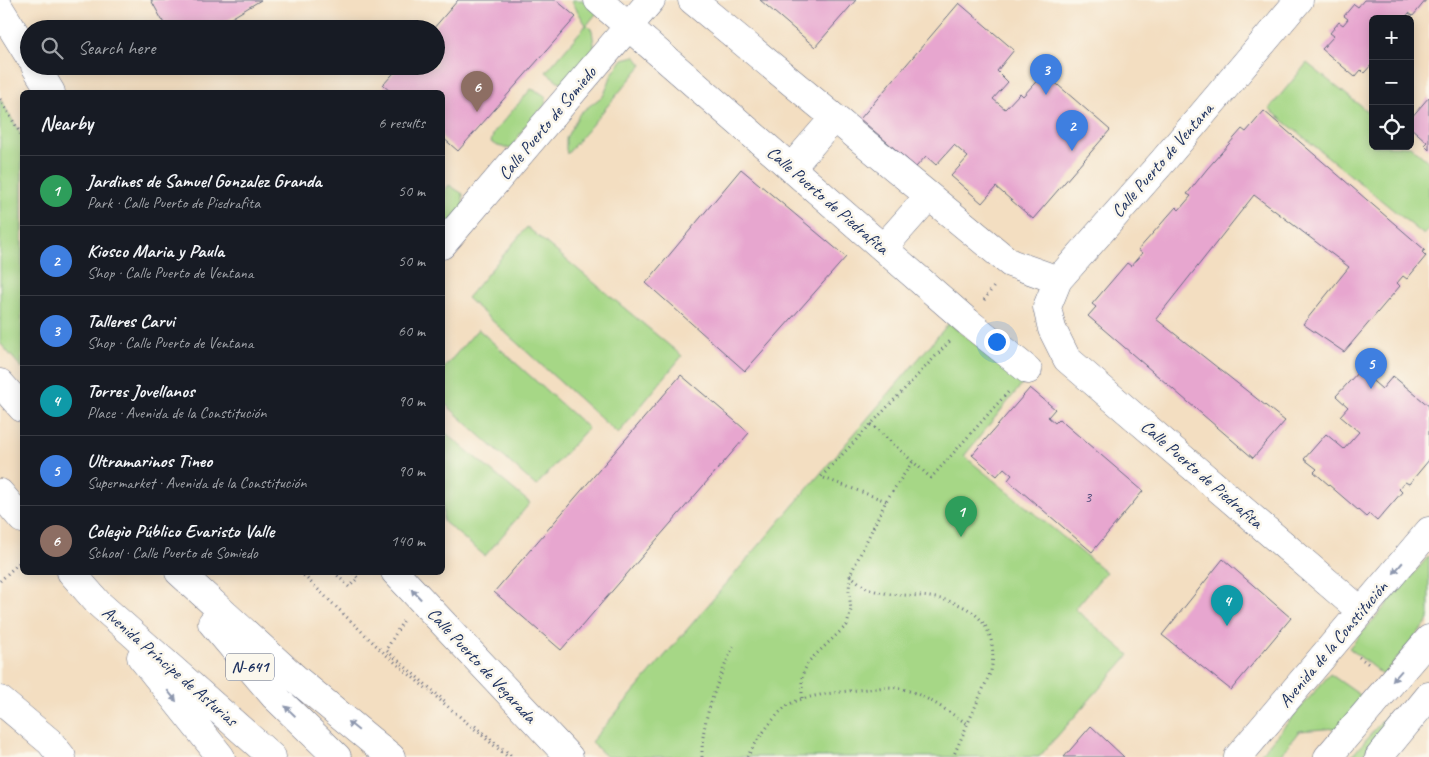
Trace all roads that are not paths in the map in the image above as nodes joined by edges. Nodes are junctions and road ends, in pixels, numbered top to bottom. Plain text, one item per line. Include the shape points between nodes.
1 (598, 0) edge
2 (651, 0) edge
3 (692, 0) edge
4 (1299, 0) edge
5 (0, 8) edge
6 (629, 26) junction
7 (20, 41) edge
8 (41, 75) edge
9 (50, 90) edge
10 (834, 118) junction
11 (791, 168) junction
12 (929, 196) junction
13 (445, 241) edge
14 (883, 248) junction
15 (1058, 280) junction
16 (1052, 329) joint
17 (1028, 370) road end
18 (0, 383) edge
19 (20, 406) edge
20 (0, 494) edge
21 (20, 517) edge
22 (1429, 531) edge
23 (74, 575) edge
24 (173, 575) edge
25 (183, 575) edge
26 (398, 575) edge
27 (98, 603) junction
28 (1361, 611) junction
29 (1429, 640) edge
30 (1429, 696) edge
31 (0, 700) edge
32 (62, 757) edge
33 (221, 757) edge
34 (272, 757) edge
35 (337, 757) edge
36 (391, 757) edge
37 (569, 757) edge
38 (1238, 757) edge
39 (1328, 757) edge
40 (1379, 757) edge

1 - 6 main road, Calle Puerto de Piedrafita
2 - 6 main road, Calle Puerto de Somiedo
3 - 10 main road
4 - 15 main road, Calle Puerto de Ventana
5 - 7 main road
6 - 11 main road, Calle Puerto de Piedrafita
6 - 13 main road, Calle Puerto de Somiedo
8 - 9 main road
10 - 11 main road
10 - 12 main road
11 - 14 main road, Calle Puerto de Piedrafita
12 - 14 main road
12 - 15 main road via 1010,263
14 - 17 main road, Calle Puerto de Piedrafita
15 - 16 main road, Calle Puerto de Ventana via 1047,307
16 - 28 main road, Calle Puerto de Piedrafita via 1067,358
18 - 19 main road
20 - 21 main road
22 -> 28 main road, Avenida de la Constitución
23 - 27 main road, Avenida Príncipe de Asturias / N-641
35 -> 24 main road, N-641 via 274,696
36 -> 25 main road via 294,677
37 -> 26 main road, Calle Puerto de Vegarada
27 -> 33 main road
27 - 34 main road, Avenida Príncipe de Asturias / N-641
28 - 38 main road, Avenida de la Constitución
29 -> 39 main road
30 - 40 main road
31 - 32 main road via 50,742

